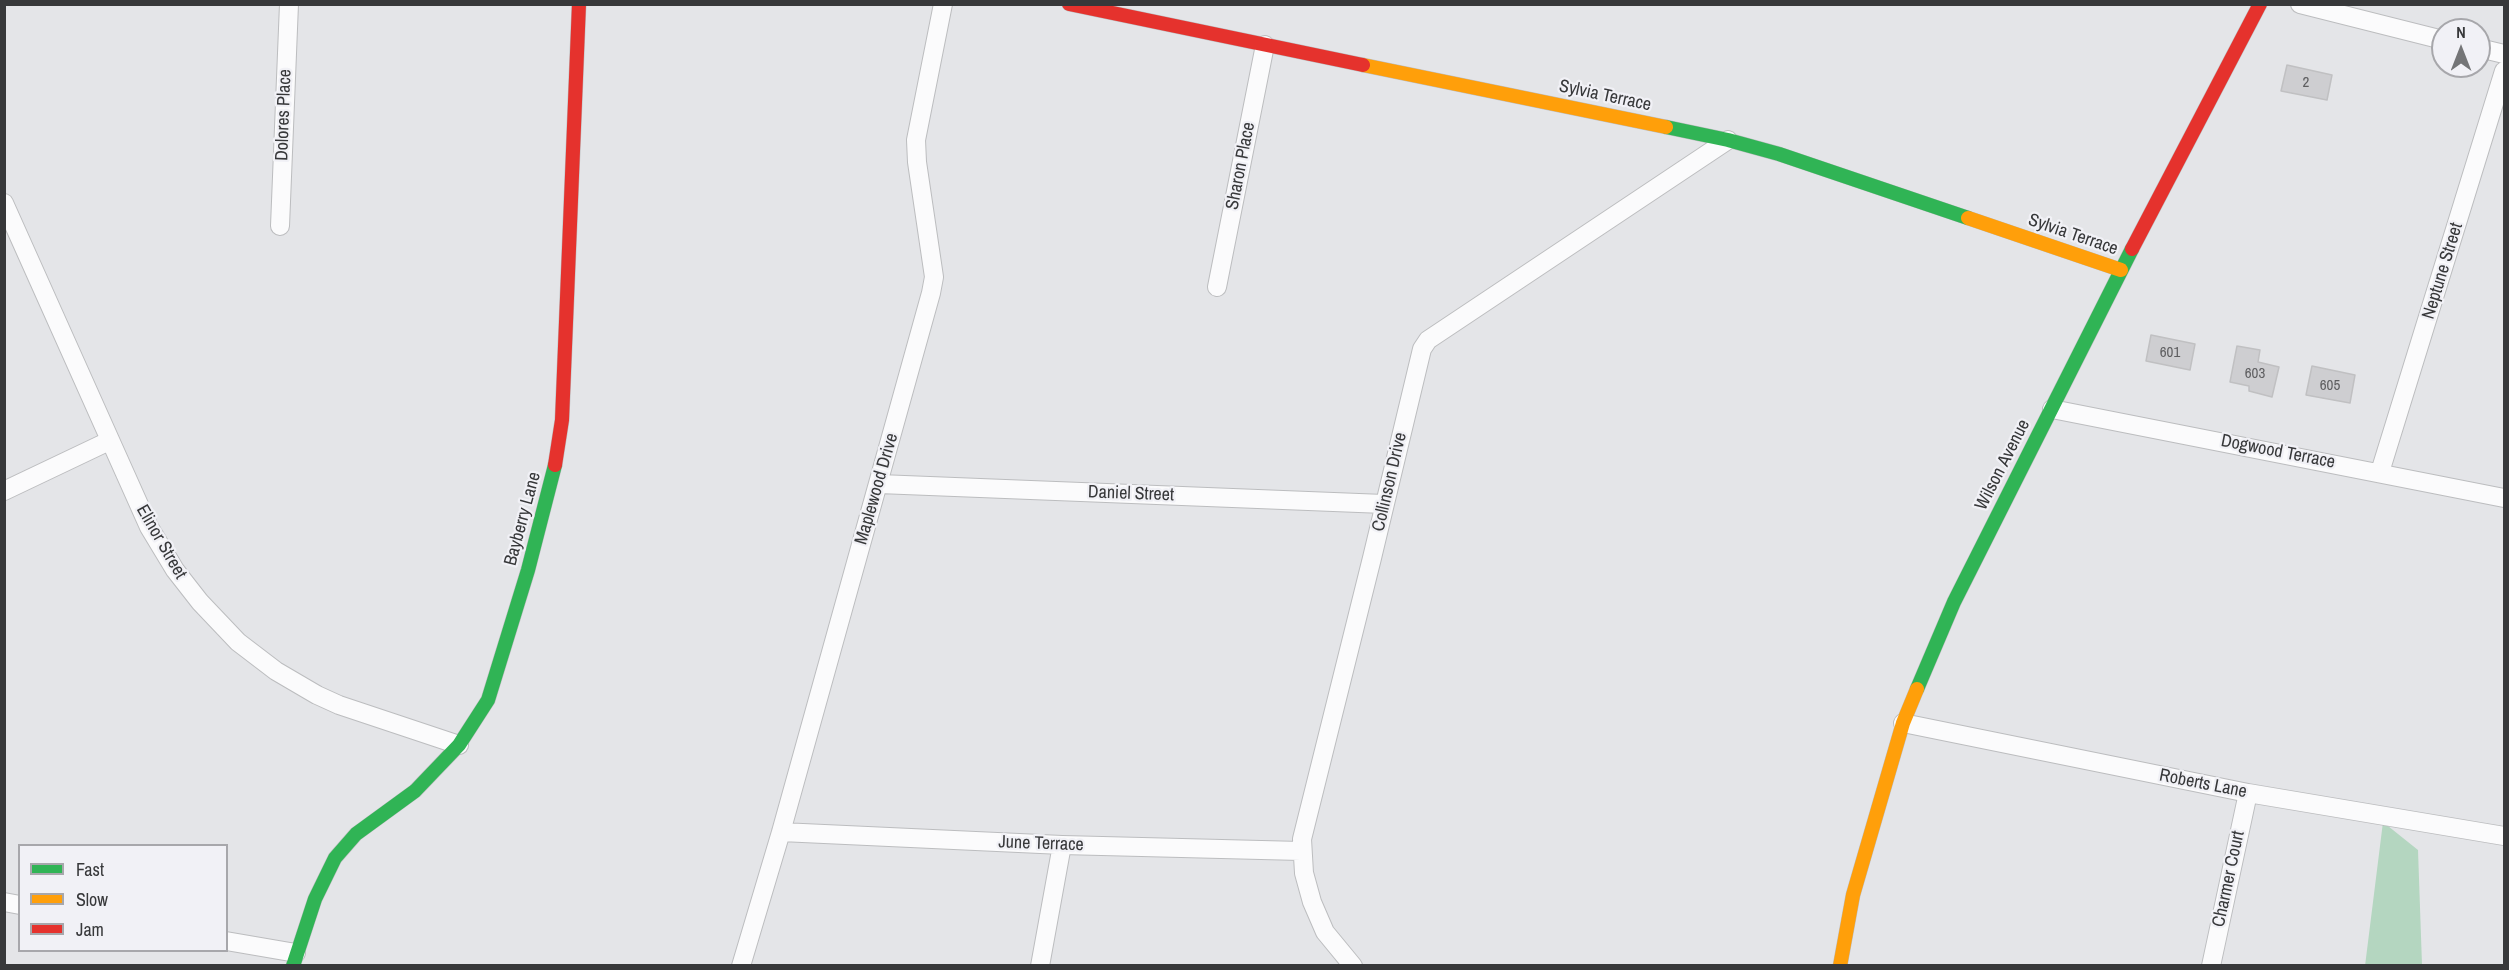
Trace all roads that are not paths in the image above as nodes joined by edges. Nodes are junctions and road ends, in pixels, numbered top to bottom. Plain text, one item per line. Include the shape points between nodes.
1 (289, 4) edge
2 (579, 4) edge
3 (943, 4) edge
4 (1069, 4) edge
5 (2260, 4) edge
6 (2300, 4) edge
7 (2431, 37) edge
8 (1265, 45) junction
9 (2505, 70) edge
10 (1728, 140) junction
11 (4, 203) edge
12 (280, 226) dead end
13 (2121, 270) junction
14 (1216, 287) dead end
15 (2052, 409) junction
16 (109, 441) junction
17 (2380, 472) junction
18 (879, 484) junction
19 (4, 491) edge
20 (2505, 498) edge
21 (1384, 504) junction
22 (1904, 723) junction
23 (459, 745) junction
24 (2248, 793) junction
25 (781, 832) junction
26 (2505, 836) edge
27 (1062, 845) junction
28 (1301, 851) junction
29 (228, 942) edge
30 (294, 959) edge
31 (741, 966) edge
32 (1041, 966) edge
33 (1353, 966) edge
34 (1840, 966) edge
35 (2211, 966) edge

1 - 12 street, Dolores Place
2 - 23 street, Bayberry Lane via 559,450 528,570 488,699
3 - 18 street, Maplewood Drive via 916,140 934,278
4 - 8 street, Sylvia Terrace
5 - 13 street, Wilson Avenue
6 - 7 street
8 - 10 street, Sylvia Terrace
8 - 14 street, Sharon Place
9 - 17 street, Neptune Street
10 - 13 street, Sylvia Terrace
10 - 21 street, Collinson Drive via 1428,340 1422,349
11 - 16 street, Elinor Street
13 - 15 street, Wilson Avenue
15 - 17 street, Dogwood Terrace
15 - 22 street, Wilson Avenue via 1954,602
16 - 19 street
16 - 23 street, Elinor Street via 149,527 175,570 238,642 276,671 325,698
17 - 20 street, Dogwood Terrace
18 - 21 street, Daniel Street
18 - 25 street, Maplewood Drive
21 - 28 street, Collinson Drive
22 - 24 street, Roberts Lane
22 - 34 street, Wilson Avenue via 1861,864
23 - 30 street, Bayberry Lane via 415,791 362,829 342,849 319,890
24 - 26 street, Roberts Lane
24 - 35 street, Charmer Court
25 - 27 street, June Terrace
25 - 31 street, Maplewood Drive
27 - 28 street, June Terrace
27 - 32 street
28 - 33 street, Collinson Drive via 1304,873 1325,932
29 - 30 street

